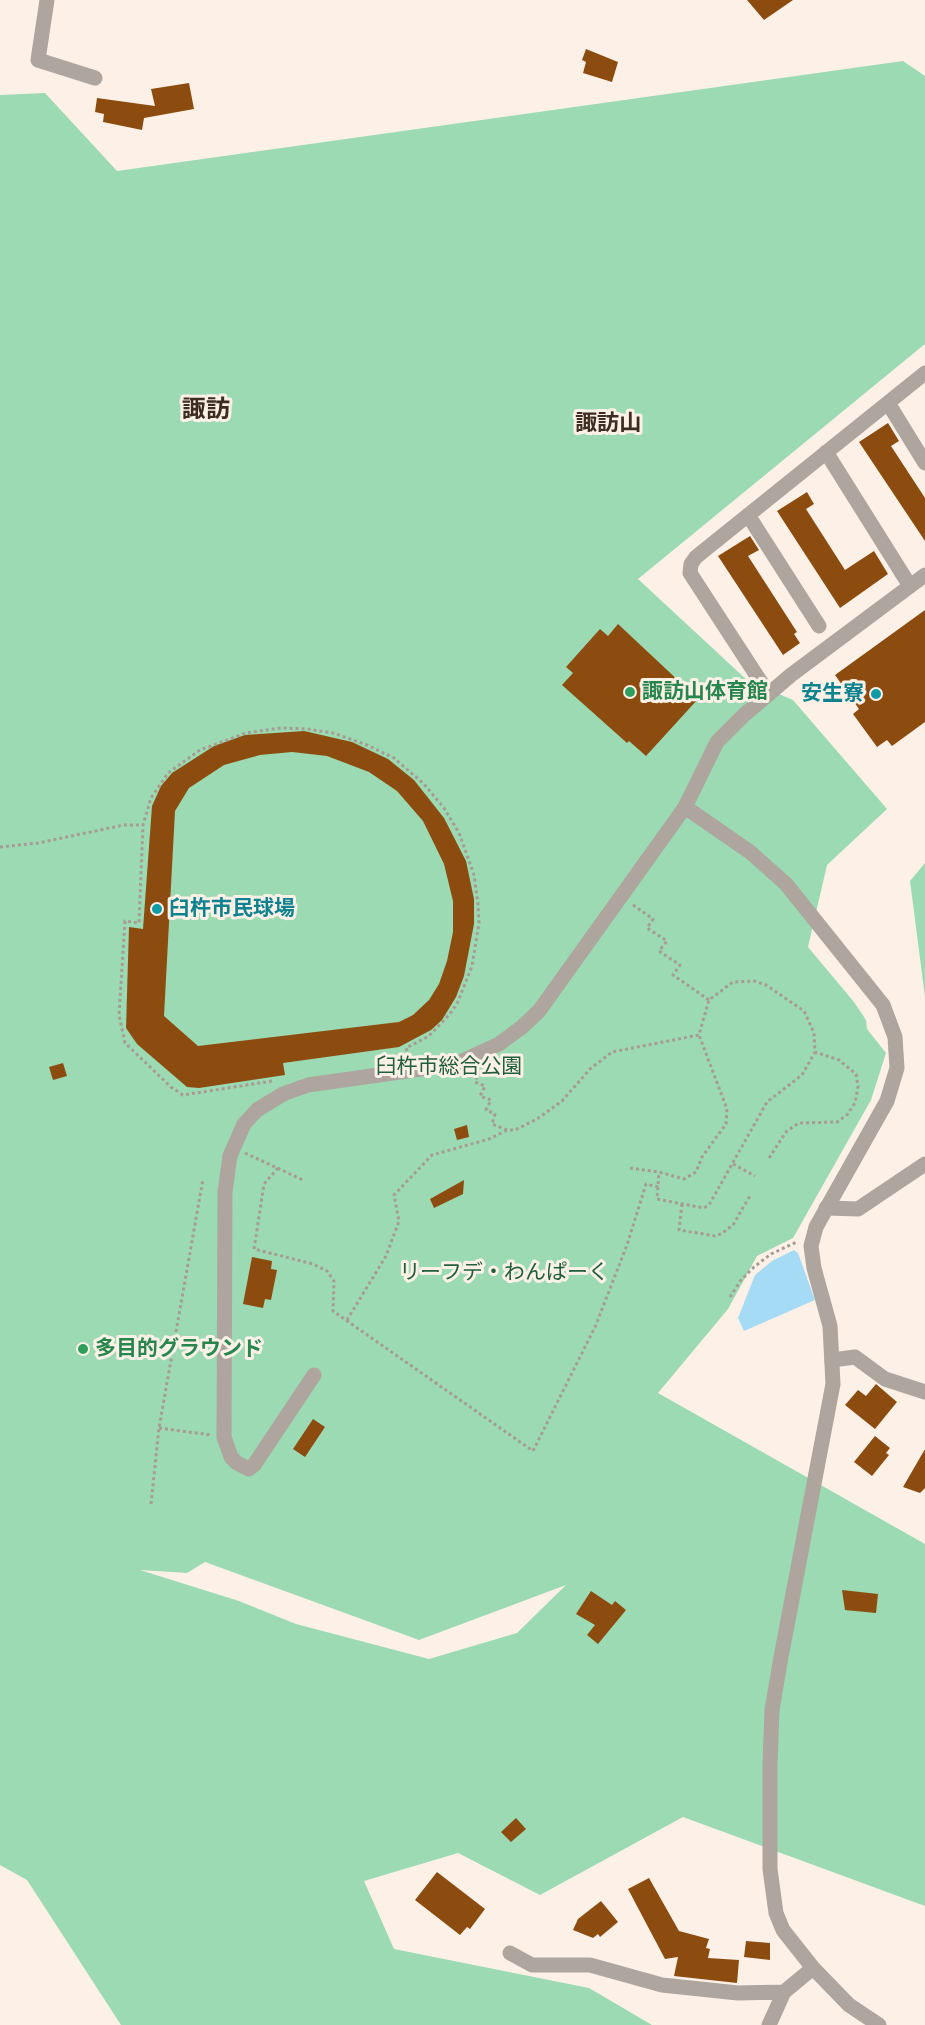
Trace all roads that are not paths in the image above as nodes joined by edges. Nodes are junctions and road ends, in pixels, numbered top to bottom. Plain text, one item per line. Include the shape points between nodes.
1 (46, 0) edge
2 (95, 78) dead end
3 (925, 373) edge
4 (888, 403) junction
5 (826, 452) junction
6 (925, 463) edge
7 (748, 515) junction
8 (925, 575) edge
9 (910, 586) junction
10 (819, 626) dead end
11 (768, 693) junction
12 (685, 807) junction
13 (925, 1164) edge
14 (826, 1208) junction
15 (832, 1360) junction
16 (314, 1376) dead end
17 (925, 1392) edge
18 (510, 1953) dead end
19 (813, 1968) junction
20 (784, 1992) junction
21 (769, 2025) edge
22 (879, 2025) edge

1 - 2 street via 38,60
3 - 4 street
4 - 5 street
4 - 6 street
5 - 7 street
5 - 9 street
7 - 10 street
7 - 11 street via 696,557 690,573
8 - 9 street
9 - 11 street
11 - 12 street via 717,742
12 - 14 street via 750,852 786,884 883,1005 895,1037 897,1068 887,1101
12 - 16 street via 539,1011 499,1044 456,1064 308,1085 283,1094 243,1124 232,1152 225,1192 225,1437 231,1457 243,1468 249,1469
13 - 14 street via 858,1209
14 - 15 street via 811,1246 830,1326
15 - 17 street via 855,1357 885,1379
15 - 19 street via 833,1384 824,1443 772,1710 770,1764 772,1898 783,1930
18 - 20 street via 532,1965 591,1965 672,1986 738,1993
19 - 20 street
19 - 22 street via 849,2005
20 - 21 street

